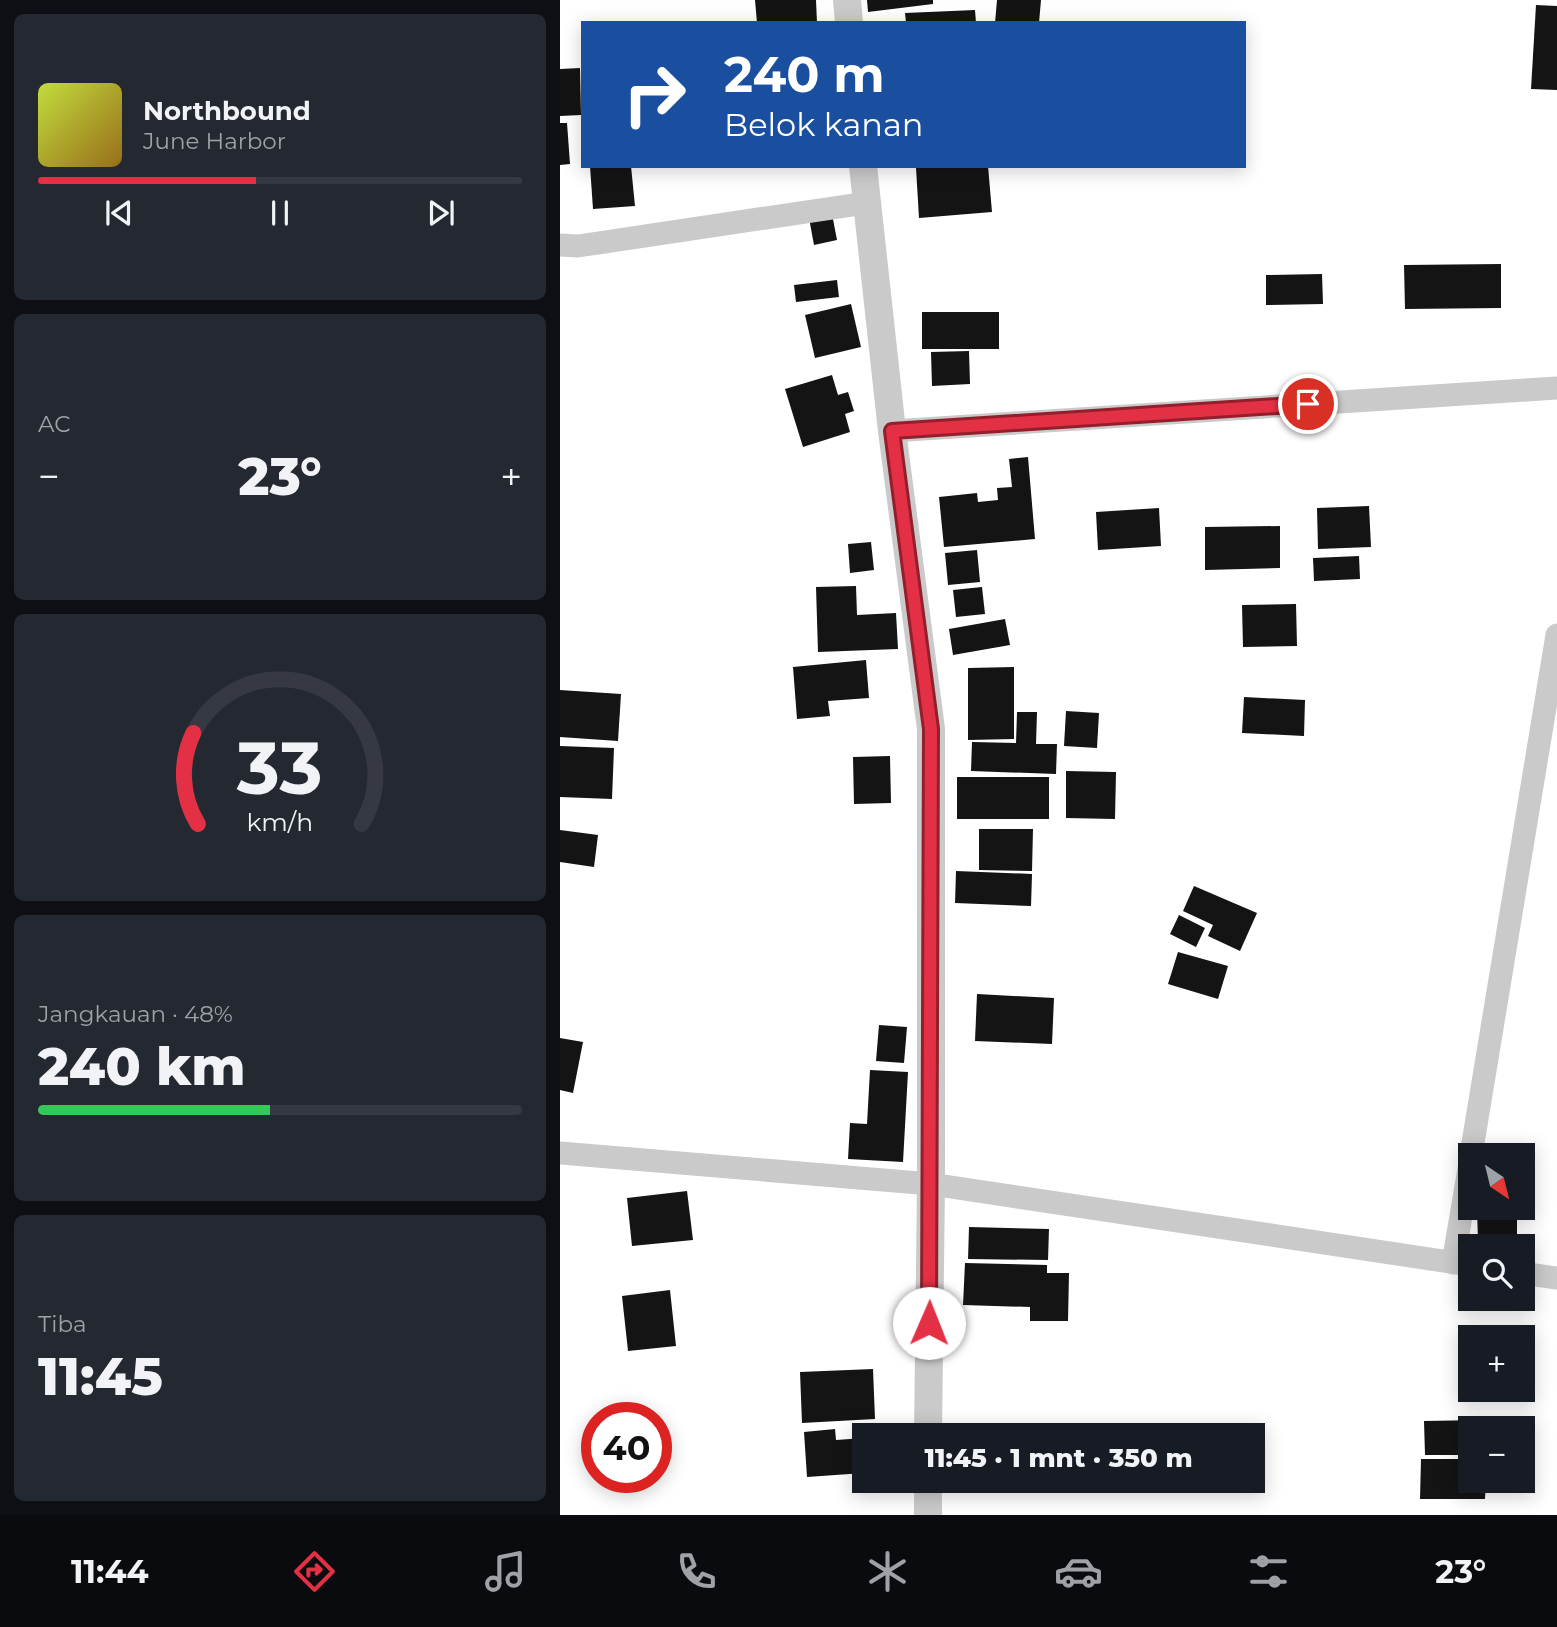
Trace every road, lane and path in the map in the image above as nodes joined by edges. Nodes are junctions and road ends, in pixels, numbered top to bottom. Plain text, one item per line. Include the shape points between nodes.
1 (847, 0) edge
2 (849, 21) edge
3 (863, 168) edge
4 (866, 203) junction
5 (560, 245) edge
6 (1557, 388) edge
7 (892, 431) junction
8 (1557, 635) edge
9 (1473, 1143) edge
10 (560, 1153) edge
11 (931, 1184) junction
12 (1458, 1263) edge
13 (1535, 1275) edge
14 (1557, 1278) edge
15 (928, 1423) edge
16 (928, 1493) edge
17 (928, 1515) edge

1 - 2 street
3 - 4 street
4 - 5 street
4 - 7 street
6 - 7 street
7 - 11 street via 931,729
8 - 9 street
10 - 11 street
11 - 12 street
11 - 15 street
13 - 14 street
16 - 17 street

